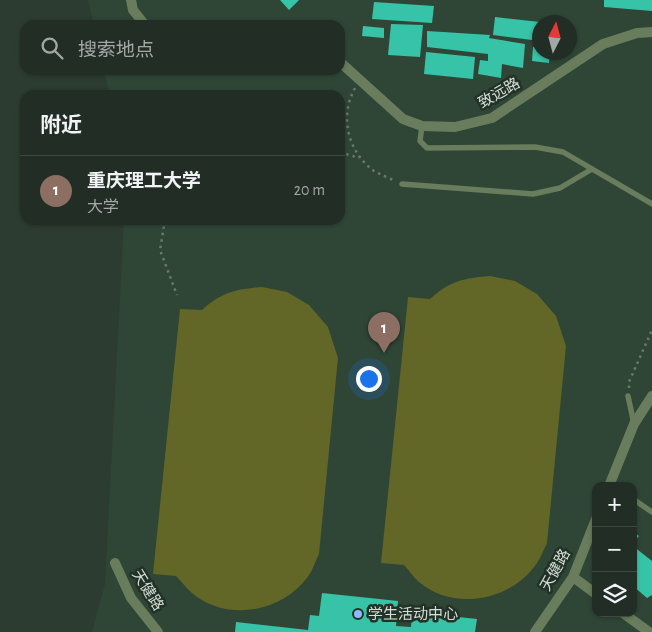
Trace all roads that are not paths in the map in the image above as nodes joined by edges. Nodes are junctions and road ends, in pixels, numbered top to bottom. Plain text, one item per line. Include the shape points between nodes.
1 (131, 0) edge
2 (141, 20) edge
3 (652, 32) edge
4 (345, 66) edge
5 (422, 126) junction
6 (592, 169) junction
7 (402, 184) road end
8 (652, 204) edge
9 (628, 396) road end
10 (652, 396) edge
11 (634, 424) junction
12 (613, 482) edge
13 (637, 502) edge
14 (652, 512) edge
15 (593, 527) edge
16 (115, 563) dead end
17 (572, 577) junction
18 (592, 591) edge
19 (628, 617) edge
20 (158, 632) edge
21 (535, 632) edge
22 (649, 632) edge

1 - 2 street via 132,10
3 - 5 street, 致远路 via 637,33 603,44 492,118 455,127
4 - 5 street, 致远路 via 403,119
5 - 6 lane via 420,141 427,148 535,147 563,152
6 - 7 lane via 560,188 532,194
6 - 8 lane
9 - 11 lane
10 - 11 street
11 - 12 street
13 - 14 lane
15 - 17 street, 天健路
16 - 20 street, 天健路 via 131,598
17 - 18 street
17 - 21 street, 天健路
19 - 22 street

